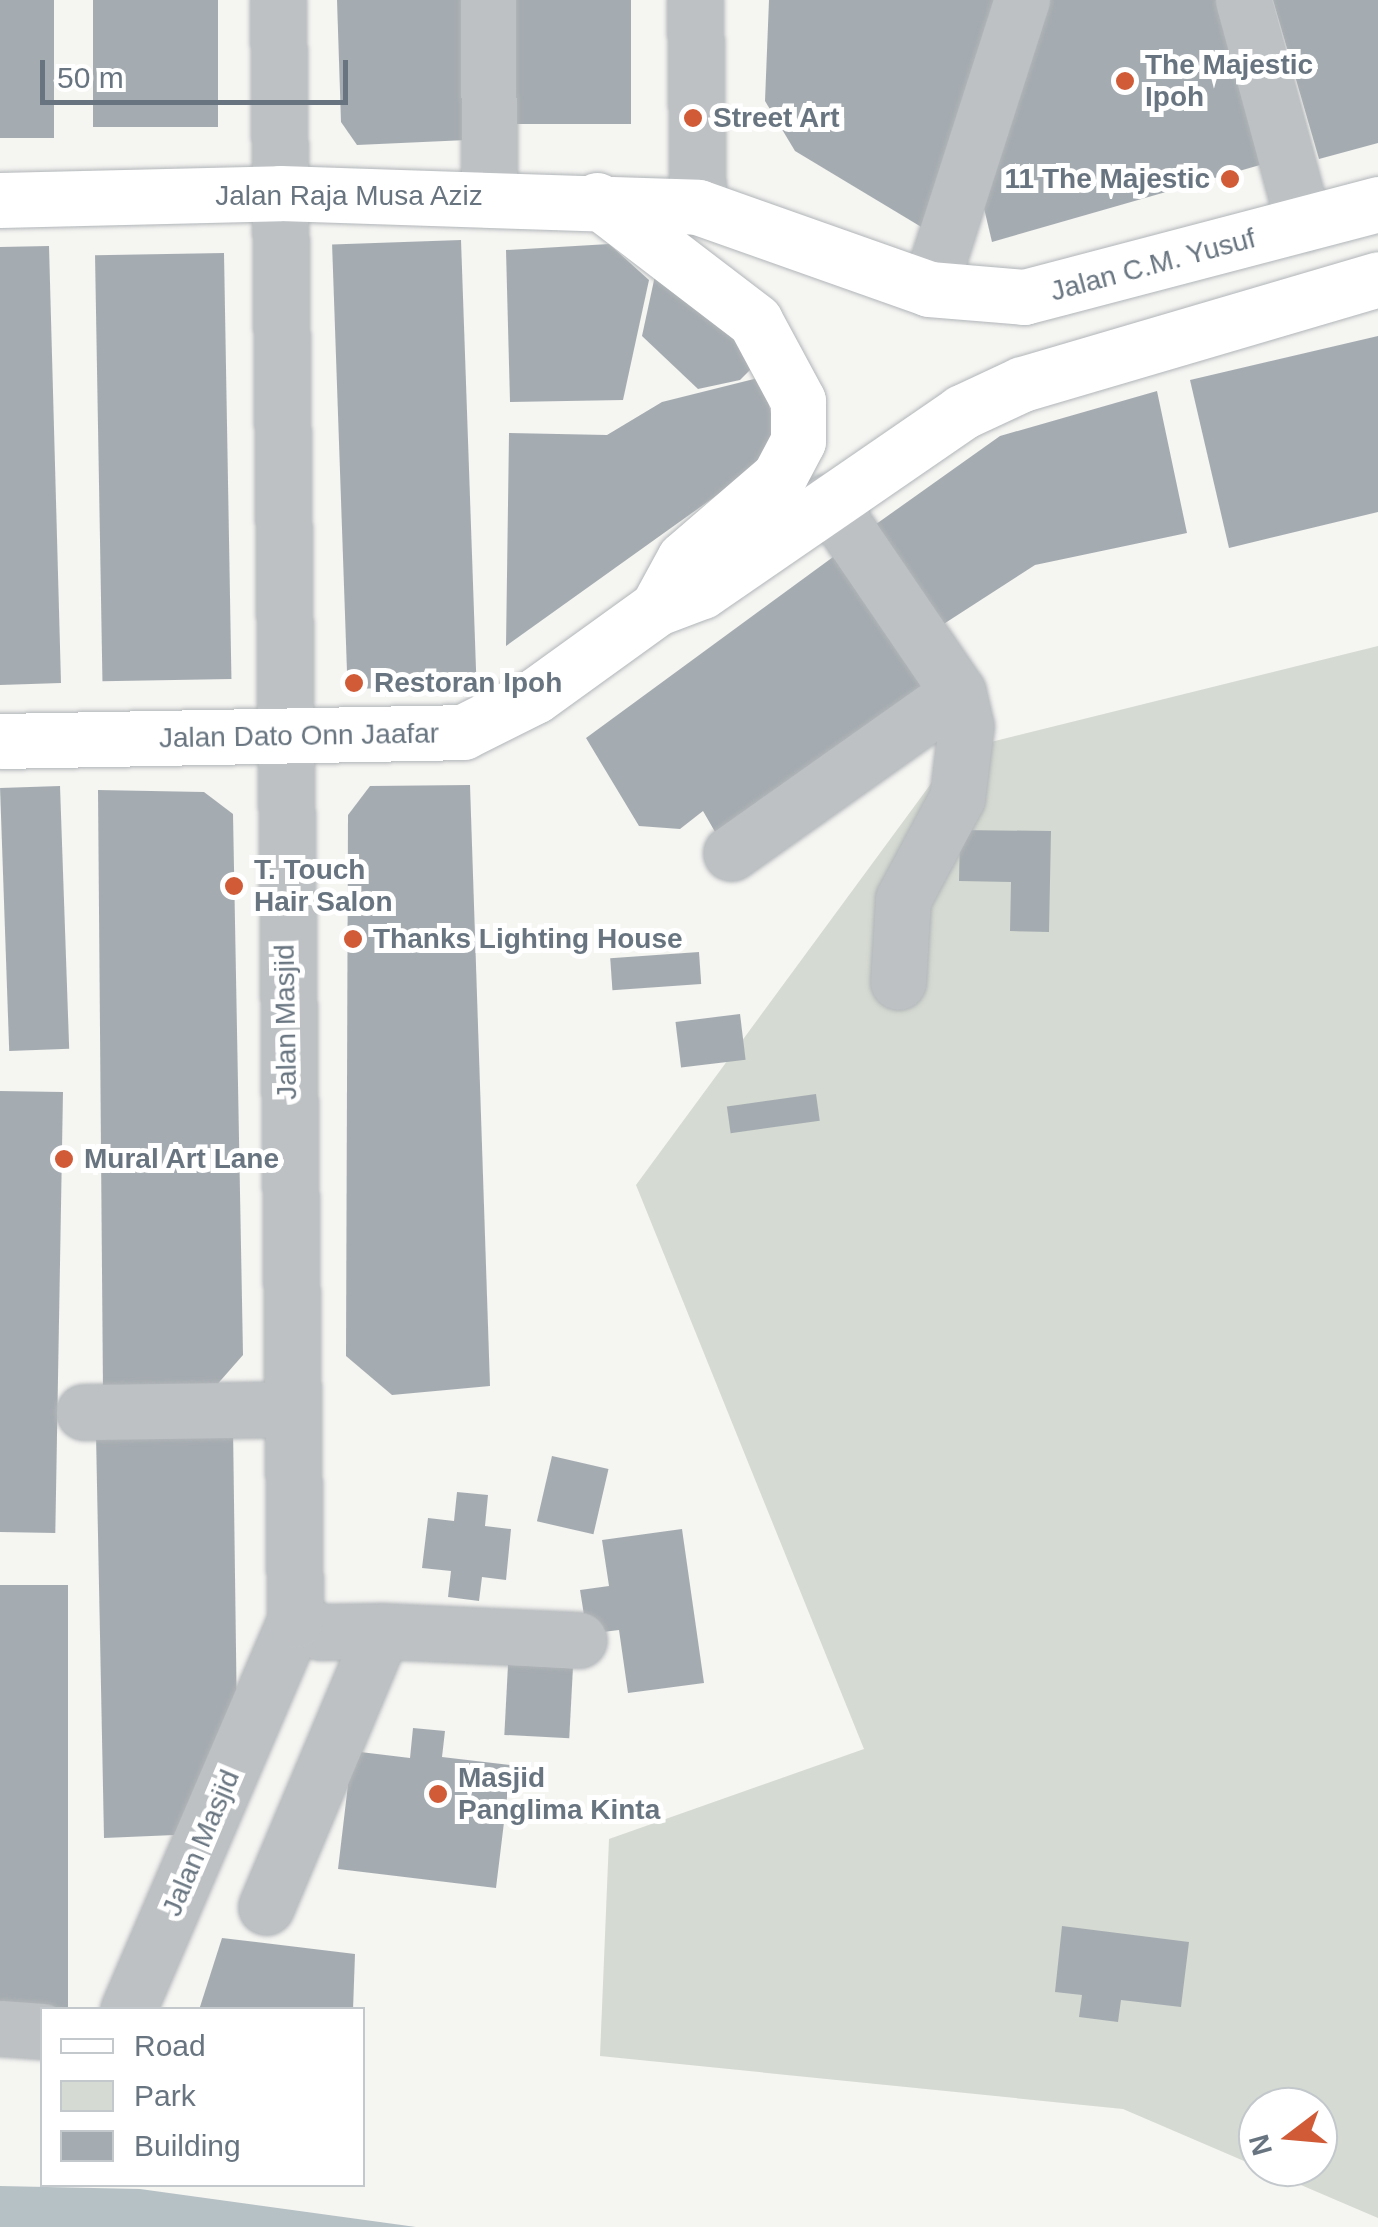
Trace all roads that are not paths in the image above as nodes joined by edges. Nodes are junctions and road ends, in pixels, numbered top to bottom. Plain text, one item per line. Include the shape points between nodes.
1 (278, 0) edge
2 (488, 0) edge
3 (695, 0) edge
4 (1022, 0) edge
5 (1243, 0) edge
6 (280, 193) junction
7 (489, 196) junction
8 (0, 200) edge
9 (597, 200) junction
10 (1378, 204) edge
11 (698, 206) junction
12 (1304, 224) junction
13 (1378, 279) edge
14 (929, 289) junction
15 (828, 501) junction
16 (658, 608) junction
17 (958, 692) junction
18 (282, 739) junction
19 (0, 741) edge
20 (731, 853) dead end
21 (898, 982) dead end
22 (292, 1409) junction
23 (84, 1412) dead end
24 (295, 1620) junction
25 (382, 1631) junction
26 (579, 1640) dead end
27 (266, 1907) dead end
28 (129, 2007) edge
29 (0, 2028) edge
30 (40, 2032) edge

1 - 6 street, Jalan Masjid
2 - 7 street
3 - 11 street
4 - 14 street
5 - 12 street
6 - 7 main road, Jalan Raja Musa Aziz
6 - 8 main road, Jalan Raja Musa Aziz
6 - 18 street, Jalan Masjid
7 - 9 main road, Jalan Raja Musa Aziz
9 - 11 main road, Jalan Raja Musa Aziz
9 - 16 main road via 755,321 798,401 798,441 779,477 684,559
10 - 12 main road, Jalan C.M. Yusuf
11 - 14 main road, Jalan C.M. Yusuf
12 - 14 main road, Jalan C.M. Yusuf via 1066,292
13 - 15 main road via 1022,384
15 - 16 main road, Jalan Dato Onn Jaafar via 702,591
15 - 17 street
16 - 18 main road, Jalan Dato Onn Jaafar via 480,726 396,739
17 - 20 street
17 - 21 street via 966,770 903,899
18 - 19 main road, Jalan Dato Onn Jaafar
18 - 22 street, Jalan Masjid
22 - 23 street
22 - 24 street, Jalan Masjid
24 - 25 street via 321,1632
24 - 28 street, Jalan Masjid
25 - 26 street
25 - 27 street
29 - 30 street

